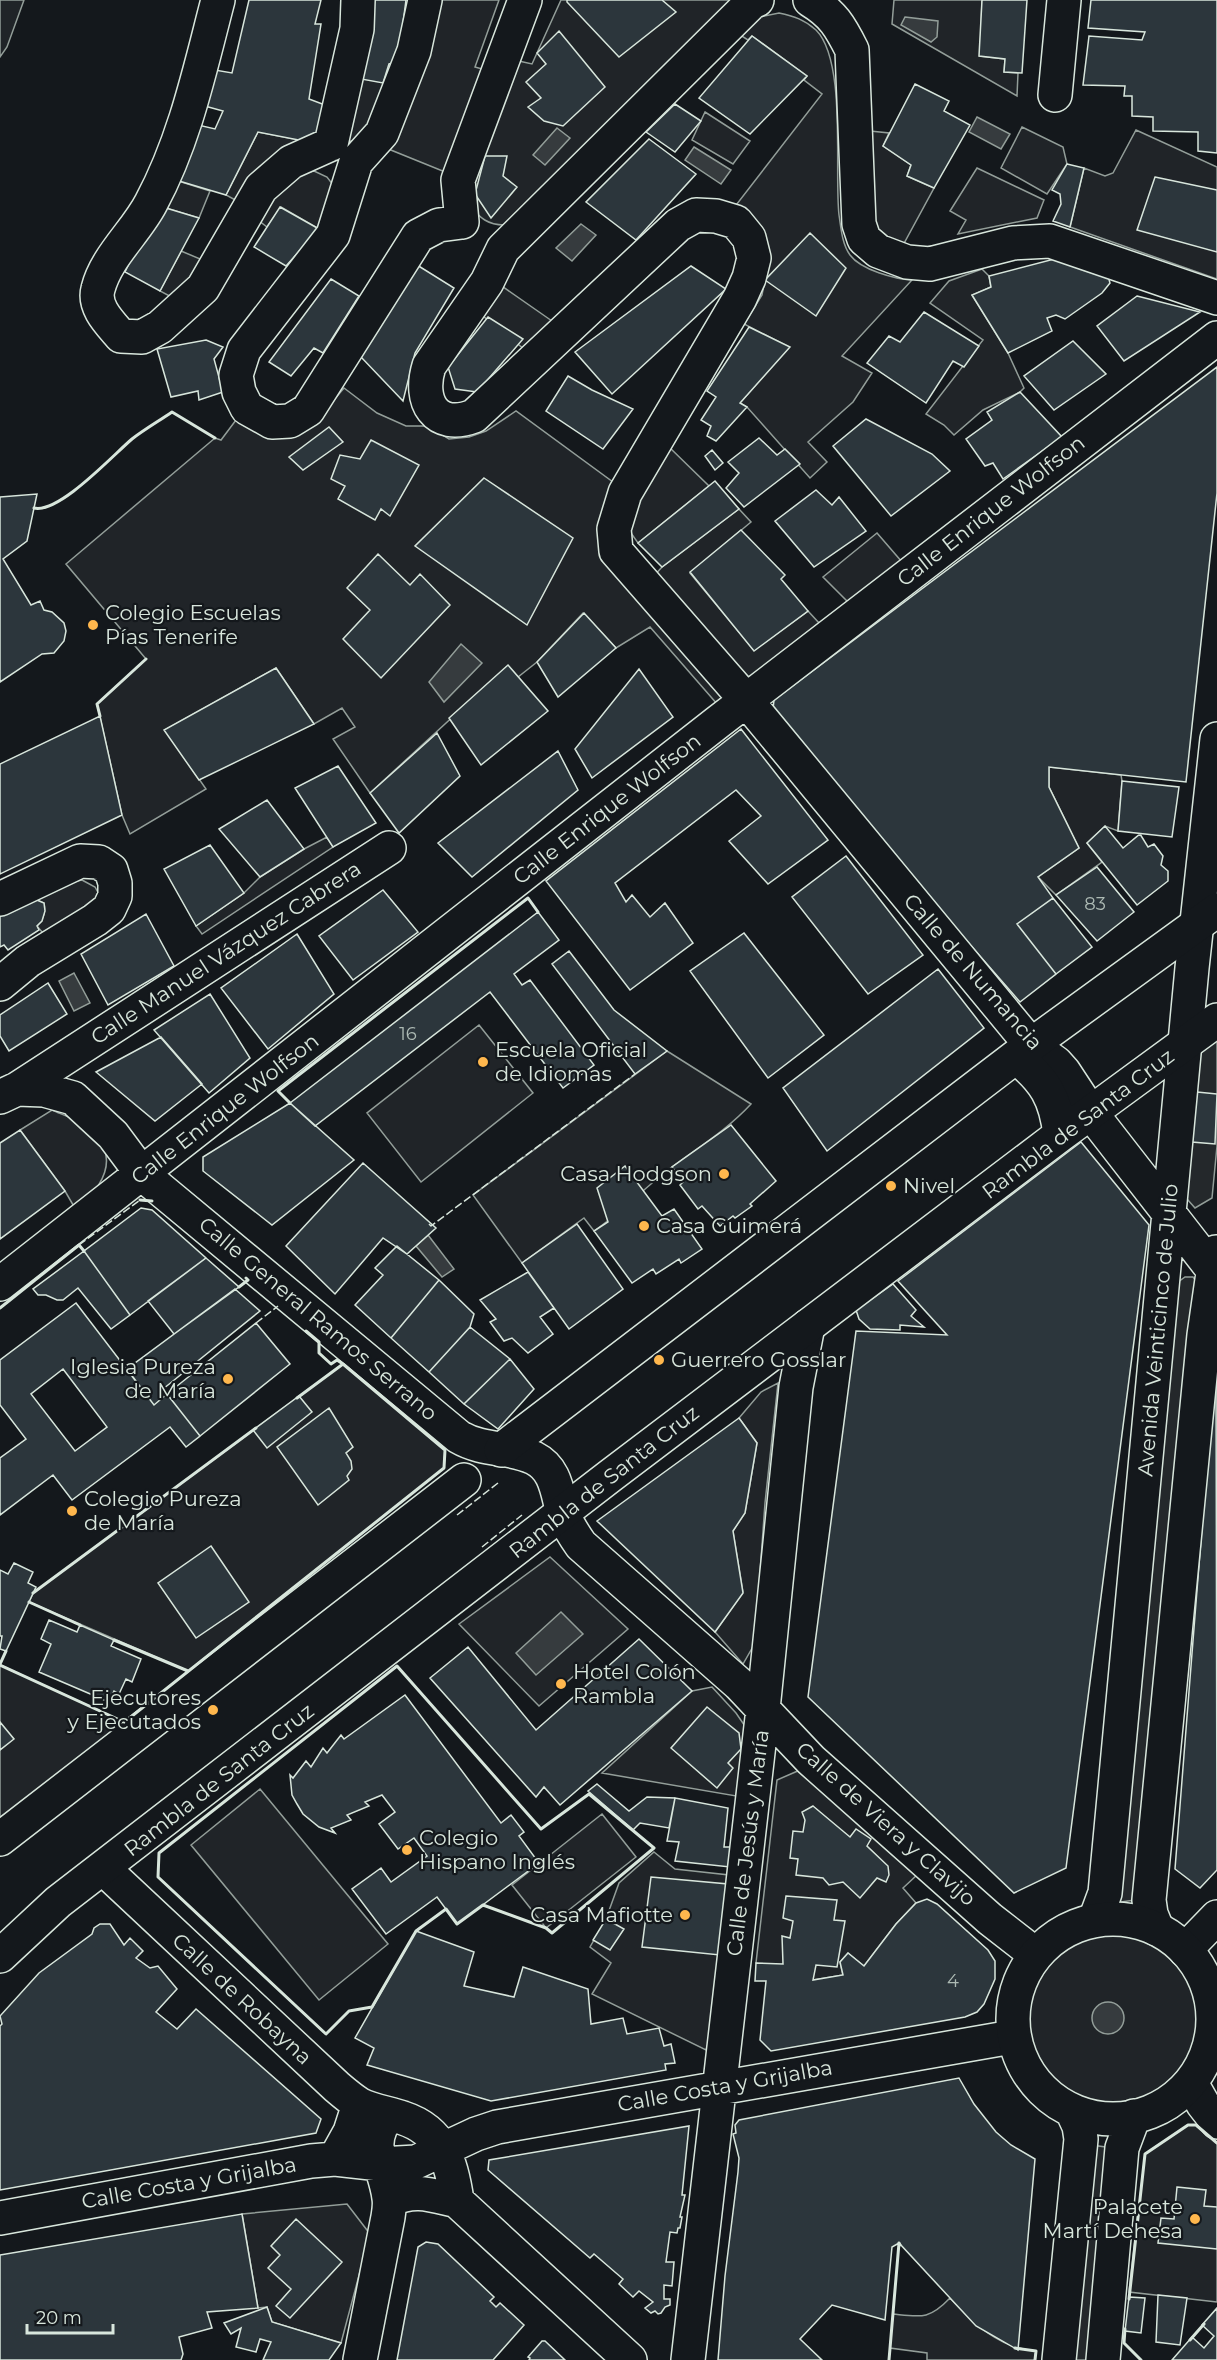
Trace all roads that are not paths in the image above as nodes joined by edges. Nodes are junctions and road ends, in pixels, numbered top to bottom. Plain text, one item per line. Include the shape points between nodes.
1 (218, 0) edge
2 (358, 0) edge
3 (425, 0) edge
4 (525, 0) edge
5 (757, 0) edge
6 (810, 0) edge
7 (1064, 0) edge
8 (1055, 95) dead end
9 (343, 153) junction
10 (462, 222) junction
11 (503, 249) junction
12 (1217, 298) edge
13 (1217, 338) edge
14 (746, 700) junction
15 (1217, 739) edge
16 (389, 848) dead end
17 (0, 899) edge
18 (1207, 916) edge
19 (0, 984) edge
20 (1217, 1020) edge
21 (1186, 1043) junction
22 (1023, 1051) junction
23 (63, 1059) junction
24 (8, 1093) edge
25 (74, 1098) junction
26 (1091, 1113) junction
27 (1060, 1135) junction
28 (142, 1174) junction
29 (1169, 1211) junction
30 (1216, 1264) edge
31 (0, 1284) edge
32 (808, 1326) junction
33 (501, 1450) junction
34 (563, 1513) junction
35 (763, 1709) junction
36 (0, 1839) edge
37 (104, 1869) junction
38 (1217, 1917) edge
39 (1095, 1920) junction
40 (1157, 1929) junction
41 (1185, 1950) junction
42 (1035, 1954) junction
43 (0, 1956) edge
44 (1012, 2037) junction
45 (1191, 2084) junction
46 (720, 2087) junction
47 (374, 2109) junction
48 (1073, 2113) junction
49 (1134, 2116) junction
50 (1217, 2122) edge
51 (442, 2149) junction
52 (335, 2159) junction
53 (380, 2164) junction
54 (390, 2200) junction
55 (457, 2201) junction
56 (0, 2218) edge
57 (1108, 2356) edge
58 (360, 2360) edge
59 (630, 2360) edge
60 (688, 2360) edge
61 (1059, 2360) edge

1 - 9 street via 188,117 151,204 106,269 97,290 100,310 121,336 142,337 160,327 203,288 261,188 291,162
2 - 9 street
3 - 9 street via 414,51 382,132
4 - 10 street via 458,180
5 - 11 street
6 - 12 street via 827,10 852,50 859,224 864,239 878,251 907,262 930,264 1013,243 1050,241
7 - 8 street
9 - 10 street via 333,235 244,350 236,375 247,408 272,422 290,421 308,410 418,236 439,225
10 - 11 street
11 - 14 street, Calle de Numancia via 487,282 429,366 424,382 427,401 437,415 453,421 474,416 678,225 696,215 716,216 736,222 749,238 754,258 740,298 625,493 614,529 616,550
13 - 14 street, Calle Enrique Wolfson
14 - 22 street, Calle de Numancia
14 - 28 street, Calle Enrique Wolfson
15 - 18 street, Avenida Veinticinco de Julio
16 - 23 street, Calle Manuel Vázquez Cabrera
17 - 19 street via 80,861 99,862 111,870 115,883 109,909
18 - 21 street, Avenida Veinticinco de Julio
18 - 22 street
20 - 21 street, Rambla de Santa Cruz
21 - 26 street, Rambla de Santa Cruz
21 - 29 street, Avenida Veinticinco de Julio
22 - 26 street, Calle de Numancia via 1056,1064
22 - 27 street via 1050,1094
22 - 33 street
23 - 24 street, Calle Manuel Vázquez Cabrera
23 - 25 street via 60,1079
24 - 25 street via 44,1090
25 - 28 street, Calle General Ramos Serrano via 113,1135
26 - 27 street, Rambla de Santa Cruz
26 - 29 street, Calle de Numancia
27 - 32 street, Rambla de Santa Cruz
28 - 31 street, Calle Enrique Wolfson
28 - 33 street, Calle General Ramos Serrano via 459,1437 473,1445
29 - 30 street, Calle de Numancia
29 - 39 street, Avenida Veinticinco de Julio via 1105,1893
30 - 40 street via 1204,1335 1149,1900
32 - 34 street, Rambla de Santa Cruz
32 - 35 street, Calle de Jesús y María via 796,1387
33 - 34 street, Calle General Ramos Serrano via 531,1457 548,1470 557,1486
33 - 36 street
34 - 35 street, Calle de Viera y Clavijo via 581,1545
34 - 37 street, Rambla de Santa Cruz
35 - 42 street, Calle de Viera y Clavijo via 811,1760
35 - 46 street, Calle de Jesús y María
37 - 43 street, Rambla de Santa Cruz via 51,1908
37 - 47 street, Calle de Robayna via 323,2075
38 - 41 street
39 - 40 street via 1128,1920
39 - 42 street via 1060,1934
40 - 41 street
41 - 45 street via 1208,1988 1213,2012 1212,2038
42 - 44 street via 1017,1986
44 - 46 street, Calle Costa y Grijalba
44 - 48 street via 1031,2077 1046,2095
45 - 49 street via 1158,2109
45 - 50 street
46 - 51 street, Calle Costa y Grijalba via 497,2127
46 - 60 street, Calle de Jesús y María
47 - 51 street via 419,2124
47 - 52 street via 350,2132
47 - 53 street via 382,2123 377,2136
48 - 49 street via 1104,2119
48 - 61 street via 1081,2139
49 - 57 street via 1122,2148
51 - 53 street, Calle Costa y Grijalba via 416,2162
51 - 55 street via 449,2158
52 - 53 street, Calle Costa y Grijalba
52 - 56 street, Calle Costa y Grijalba
53 - 54 street
54 - 55 street via 420,2192
54 - 58 street
55 - 59 street

